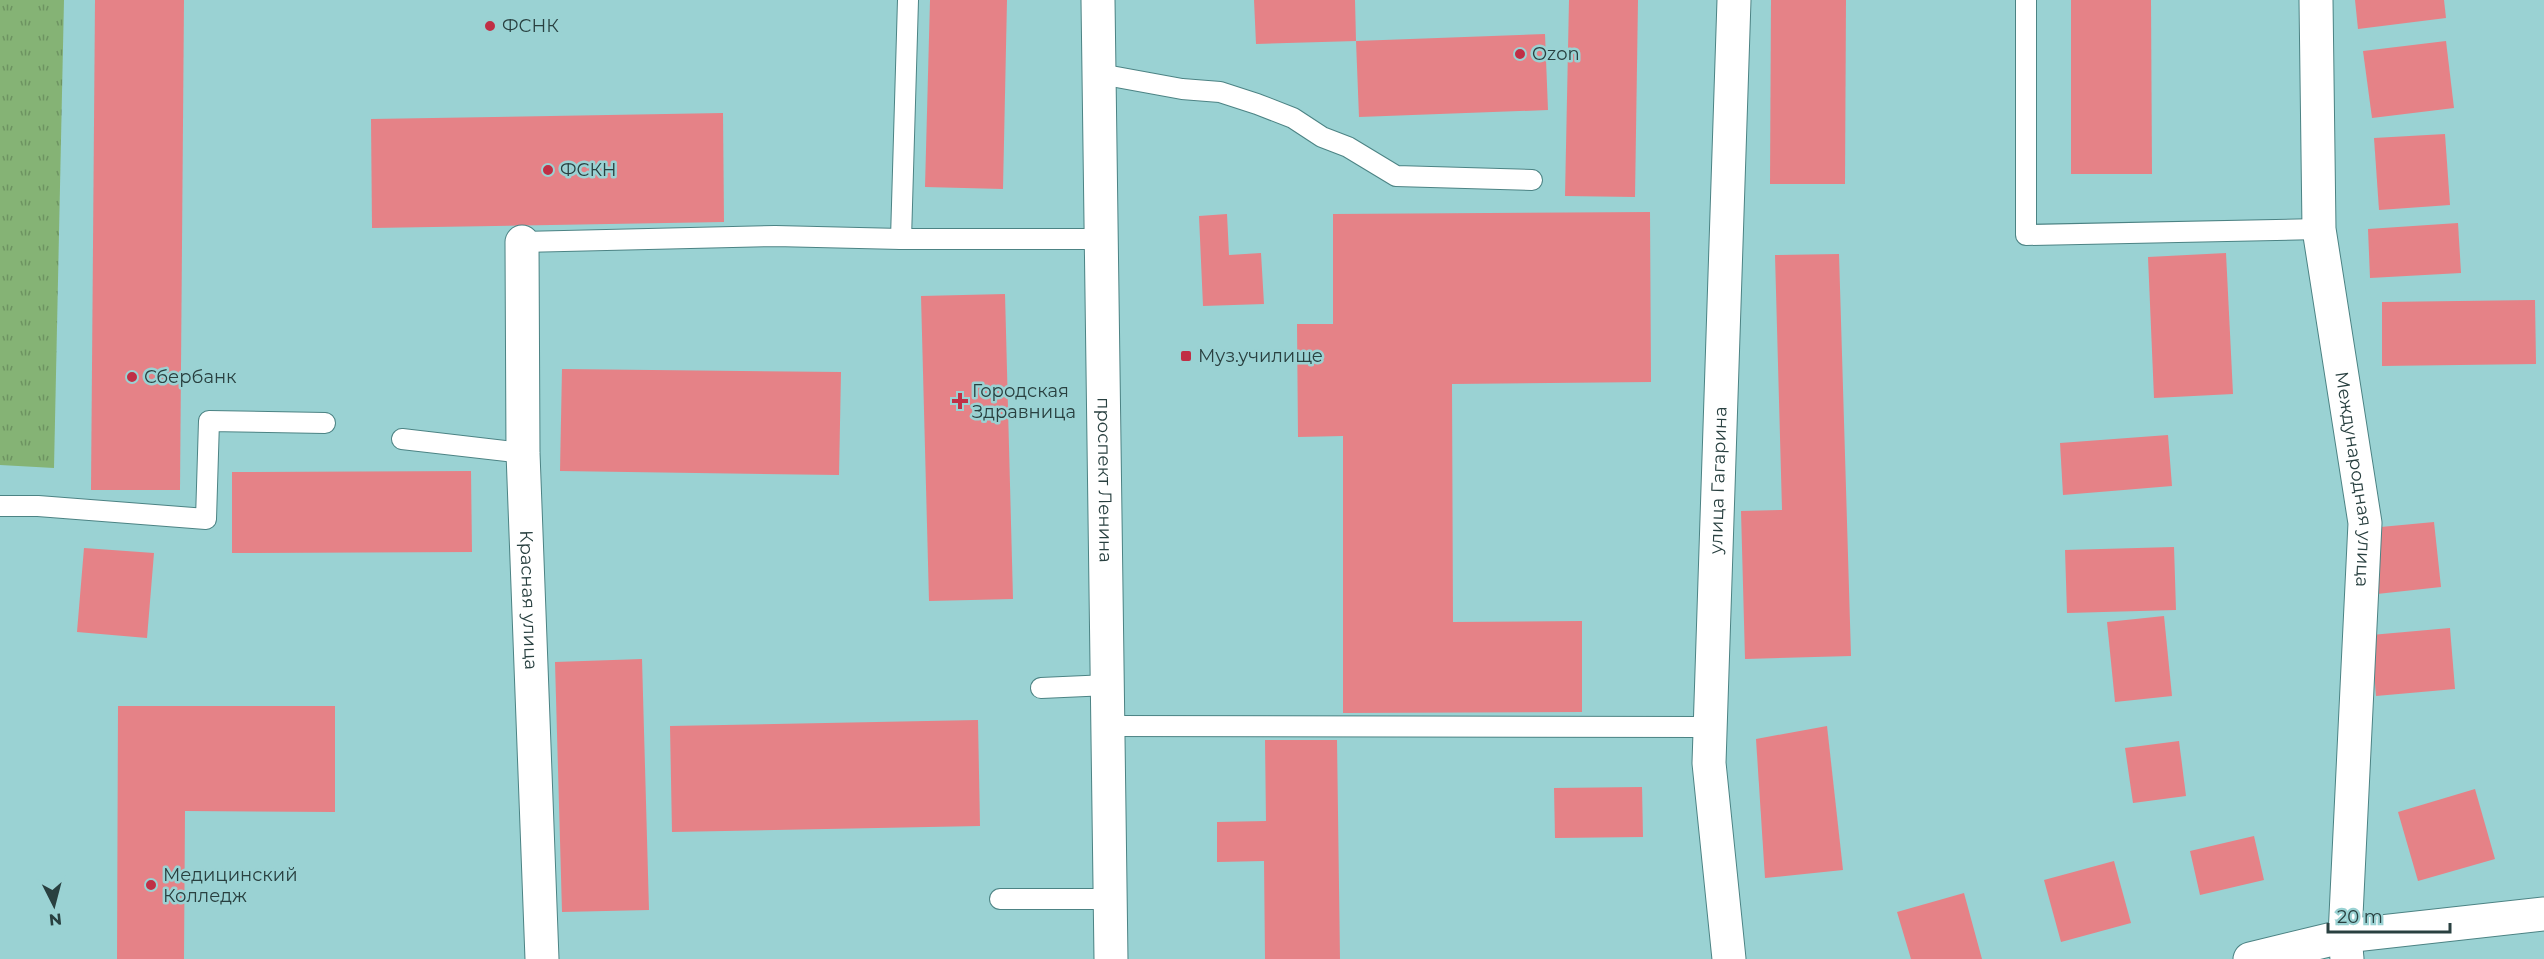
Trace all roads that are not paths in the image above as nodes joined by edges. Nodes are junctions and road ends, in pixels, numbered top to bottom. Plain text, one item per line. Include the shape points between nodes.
1 (908, 0) edge
2 (1098, 0) edge
3 (1734, 0) edge
4 (2026, 0) edge
5 (2316, 0) edge
6 (1100, 74) junction
7 (1532, 180) dead end
8 (2319, 229) junction
9 (901, 239) junction
10 (1102, 239) junction
11 (522, 242) joint
12 (324, 423) dead end
13 (402, 439) dead end
14 (523, 453) junction
15 (0, 506) edge
16 (1108, 685) junction
17 (1041, 688) dead end
18 (1108, 726) junction
19 (1710, 727) junction
20 (1110, 898) junction
21 (1000, 899) dead end
22 (2544, 914) edge
23 (2346, 948) edge
24 (542, 959) edge
25 (1111, 959) edge
26 (1729, 959) edge
27 (2250, 959) edge

1 - 9 lane
2 - 6 street, проспект Ленина
3 - 19 street, улица Гагарина
4 - 8 lane via 2026,235
5 - 8 street, Международная улица
6 - 7 lane via 1220,92 1257,104 1293,118 1396,176
6 - 10 street, проспект Ленина
8 - 23 street, Международная улица via 2366,523
9 - 10 lane
9 - 11 lane via 775,236
10 - 16 street, проспект Ленина
11 - 14 street, Красная улица
12 - 15 lane via 209,421 206,519
13 - 14 lane
14 - 24 street, Красная улица
16 - 17 lane
16 - 18 street, проспект Ленина
18 - 19 lane
18 - 20 street, проспект Ленина
19 - 26 street, улица Гагарина via 1709,763
20 - 21 lane
20 - 25 street, проспект Ленина
22 - 23 street
23 - 27 street

